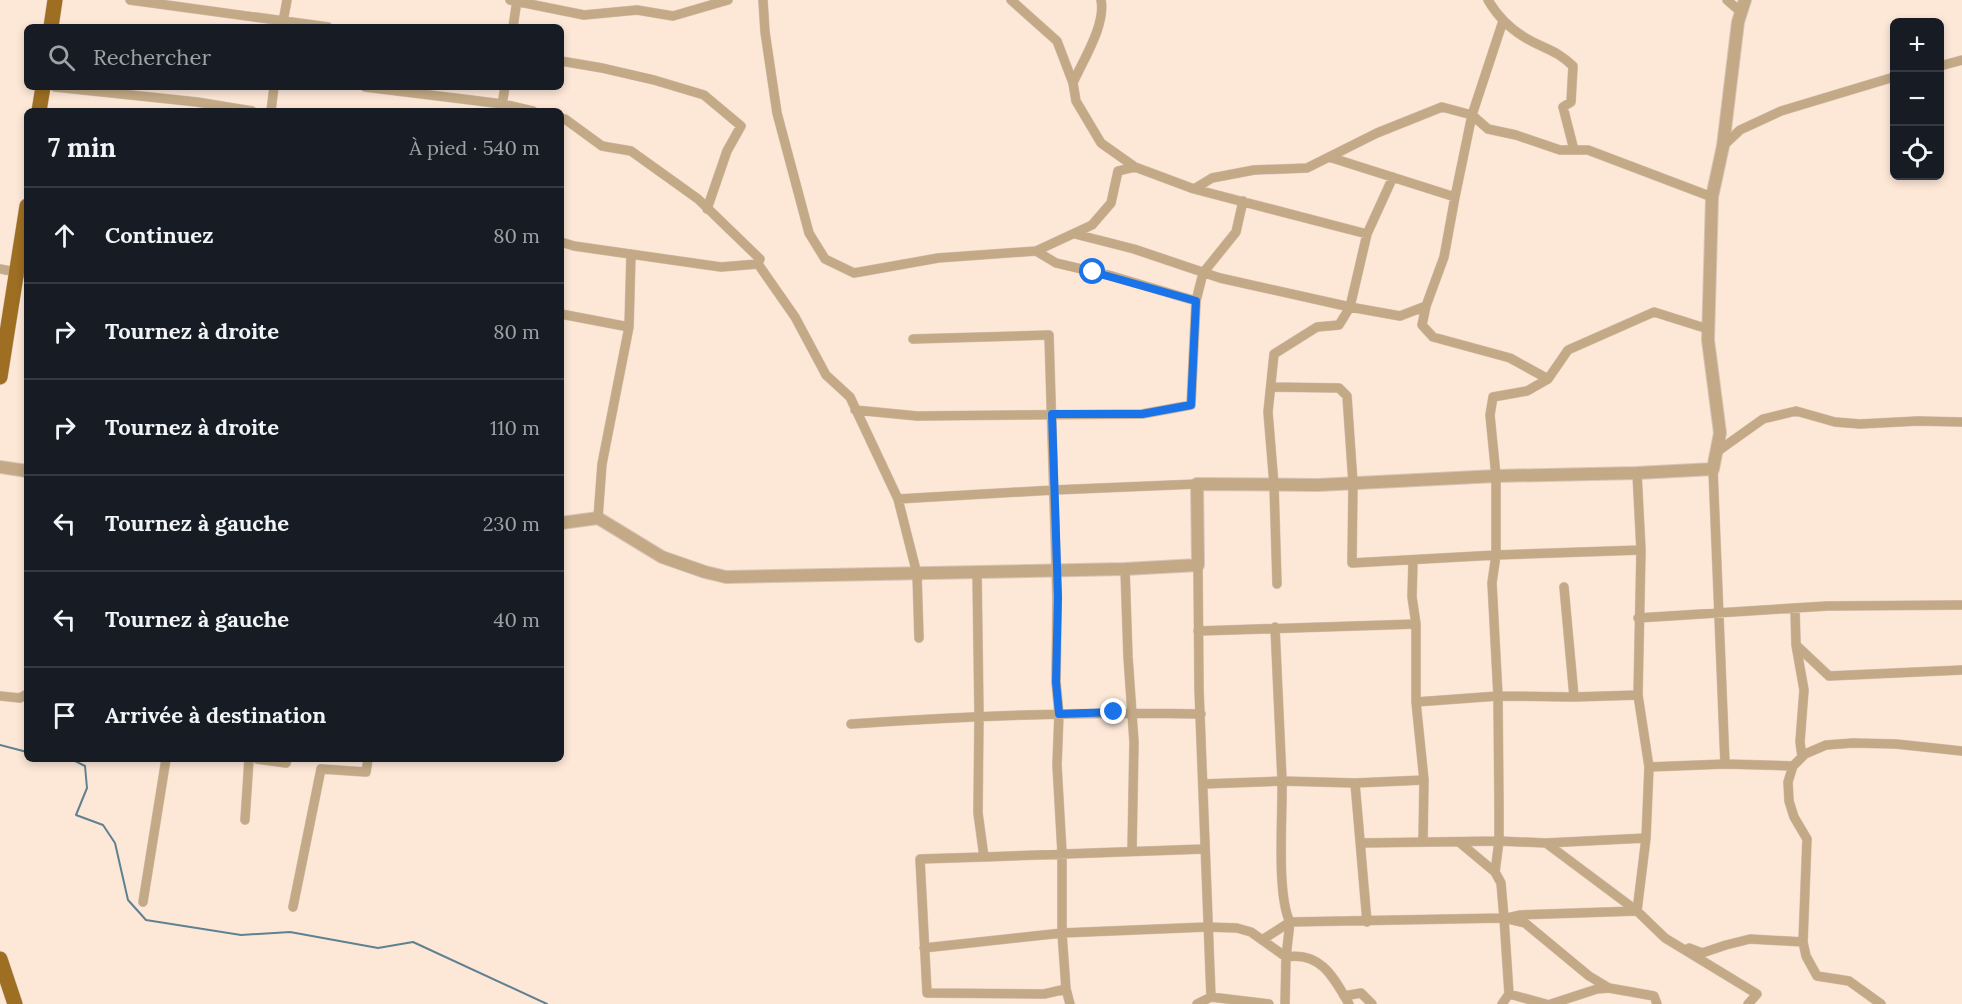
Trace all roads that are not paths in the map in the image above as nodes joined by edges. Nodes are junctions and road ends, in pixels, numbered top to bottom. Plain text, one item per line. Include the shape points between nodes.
1 (55, 0) edge
2 (130, 0) edge
3 (287, 0) edge
4 (510, 0) edge
5 (516, 0) edge
6 (728, 0) edge
7 (763, 0) edge
8 (1011, 0) edge
9 (1101, 0) edge
10 (1488, 0) edge
11 (1727, 0) edge
12 (1743, 6) edge
13 (1503, 21) junction
14 (51, 24) edge
15 (277, 24) edge
16 (283, 24) edge
17 (513, 24) edge
18 (1962, 60) edge
19 (564, 62) edge
20 (1944, 65) edge
21 (1890, 77) edge
22 (1073, 83) junction
23 (42, 90) edge
24 (83, 90) edge
25 (274, 90) edge
26 (386, 90) edge
27 (505, 90) edge
28 (502, 107) edge
29 (40, 108) edge
30 (234, 108) edge
31 (271, 108) edge
32 (1472, 115) junction
33 (564, 119) edge
34 (1723, 146) junction
35 (1574, 150) junction
36 (1329, 157) junction
37 (1135, 166) junction
38 (1393, 177) junction
39 (1194, 189) junction
40 (1455, 197) junction
41 (1712, 197) junction
42 (1243, 201) junction
43 (707, 209) junction
44 (1075, 234) junction
45 (1367, 234) junction
46 (24, 242) edge
47 (564, 243) edge
48 (1035, 251) junction
49 (631, 254) junction
50 (758, 264) junction
51 (0, 269) edge
52 (22, 273) edge
53 (1203, 273) junction
54 (1196, 301) junction
55 (1426, 306) junction
56 (1350, 307) junction
57 (564, 315) edge
58 (629, 327) junction
59 (1708, 329) junction
60 (914, 339) dead end
61 (0, 377) edge
62 (1548, 379) junction
63 (1271, 387) junction
64 (855, 410) junction
65 (1052, 414) junction
66 (1962, 422) edge
67 (1718, 451) junction
68 (0, 467) edge
69 (1713, 469) junction
70 (24, 471) edge
71 (1637, 473) junction
72 (1496, 476) junction
73 (1353, 483) junction
74 (1197, 484) junction
75 (1274, 484) junction
76 (1054, 490) junction
77 (898, 499) junction
78 (598, 518) junction
79 (564, 523) edge
80 (1641, 550) junction
81 (1496, 555) junction
82 (1413, 561) junction
83 (1198, 565) junction
84 (1125, 569) junction
85 (1056, 570) junction
86 (977, 572) junction
87 (916, 574) junction
88 (1277, 584) dead end
89 (1564, 587) dead end
90 (1962, 605) edge
91 (1795, 609) junction
92 (1719, 613) junction
93 (1638, 618) junction
94 (1416, 624) junction
95 (1275, 627) junction
96 (1198, 631) junction
97 (918, 638) dead end
98 (1796, 645) junction
99 (1962, 670) edge
100 (1638, 695) junction
101 (0, 696) edge
102 (24, 696) edge
103 (1498, 696) junction
104 (1574, 697) junction
105 (1416, 702) junction
106 (1132, 712) junction
107 (1059, 714) junction
108 (1201, 714) junction
109 (979, 716) junction
110 (851, 724) dead end
111 (1962, 751) edge
112 (1802, 757) junction
113 (166, 762) edge
114 (249, 762) edge
115 (368, 762) edge
116 (322, 764) edge
117 (1725, 764) junction
118 (1793, 766) junction
119 (1649, 767) junction
120 (1424, 780) junction
121 (1282, 781) junction
122 (1355, 783) junction
123 (1203, 784) junction
124 (245, 820) dead end
125 (1646, 838) junction
126 (1499, 841) junction
127 (1423, 842) junction
128 (1459, 842) junction
129 (1361, 843) junction
130 (1546, 843) junction
131 (1204, 849) junction
132 (1132, 851) junction
133 (1062, 853) junction
134 (984, 856) junction
135 (1495, 872) junction
136 (143, 902) dead end
137 (292, 907) dead end
138 (1637, 911) junction
139 (1504, 918) junction
140 (1290, 922) junction
141 (1367, 922) junction
142 (1207, 927) junction
143 (1062, 933) junction
144 (1665, 938) junction
145 (1262, 940) junction
146 (1803, 942) junction
147 (924, 948) junction
148 (1286, 957) junction
149 (0, 959) edge
150 (1609, 988) junction
151 (1066, 989) junction
152 (1509, 994) junction
153 (1211, 997) junction
154 (1346, 1000) edge
155 (15, 1004) edge
156 (1070, 1004) edge
157 (1197, 1004) edge
158 (1269, 1004) edge
159 (1285, 1004) edge
160 (1372, 1004) edge
161 (1502, 1004) edge
162 (1546, 1004) edge
163 (1551, 1004) edge
164 (1657, 1004) edge
165 (1748, 1004) edge
166 (1881, 1004) edge

1 - 14 main road
2 - 15 street
3 - 16 street
4 - 5 street
5 - 6 street via 584,15 637,10 672,16
5 - 17 street
7 - 48 street via 777,113 809,233 825,259 854,273 938,258
8 - 22 street via 1057,41
9 - 22 street via 1103,8 1095,37
10 - 13 street
11 - 12 street
12 - 34 street
13 - 32 street
13 - 35 street via 1574,66 1571,102 1563,107
18 - 20 street
19 - 43 street via 704,95 741,126 727,151
21 - 34 street via 1781,111 1740,130
22 - 37 street via 1076,101 1101,143
23 - 29 main road
24 - 30 street
25 - 31 street
26 - 28 street
27 - 28 street
32 - 35 street via 1488,129 1560,150
32 - 36 street via 1442,107
32 - 40 street
33 - 43 street via 602,146 631,151
34 - 41 street
35 - 41 street via 1588,150
36 - 38 street
36 - 39 street via 1307,168 1254,170 1212,178
37 - 39 street
37 - 44 street via 1118,171 1111,203 1092,225
38 - 40 street
38 - 45 street
39 - 42 street
40 - 55 street via 1444,257
41 - 59 street
42 - 45 street
42 - 53 street via 1236,232
43 - 50 street via 760,258
44 - 48 street
44 - 53 street
45 - 56 street
46 - 52 main road
47 - 49 street
48 - 54 street via 1056,263
49 - 50 street via 721,267
49 - 58 street
50 - 64 street via 795,317 826,375 850,397
51 - 52 street
52 - 61 main road
53 - 54 street
53 - 56 street
54 - 65 street via 1191,405 1142,414
55 - 56 street via 1400,316
55 - 62 street via 1422,325 1433,337 1510,358
56 - 63 street via 1339,325 1317,327 1274,354
57 - 58 street
58 - 78 street via 602,464
59 - 62 street via 1654,312 1568,350
59 - 67 street via 1720,433
60 - 65 street via 1049,335
62 - 72 street via 1527,391 1493,397 1490,415
63 - 73 street via 1339,388 1347,396
63 - 75 street via 1268,411
64 - 65 street via 917,416
64 - 77 street
65 - 76 street
66 - 67 street via 1860,424 1835,422 1796,411 1763,419
67 - 69 street
68 - 70 street
69 - 71 street
69 - 92 street
71 - 72 street
71 - 80 street
72 - 73 street
72 - 81 street
73 - 75 street
73 - 82 street via 1352,563
74 - 75 street
74 - 76 street
74 - 83 street
75 - 88 street
76 - 77 street
76 - 85 street
77 - 87 street
78 - 79 street
78 - 87 street via 662,557 726,577
80 - 81 street
80 - 93 street
81 - 82 street
81 - 103 street via 1492,584
82 - 94 street
83 - 84 street
83 - 96 street
84 - 85 street
84 - 106 street
85 - 86 street
85 - 107 street
86 - 87 street
86 - 109 street
87 - 97 street
89 - 104 street
90 - 91 street
91 - 92 street
91 - 98 street
92 - 93 street
92 - 117 street
93 - 100 street
94 - 95 street
94 - 105 street
95 - 96 street
95 - 121 street
96 - 108 street
98 - 99 street via 1829,676
98 - 112 street via 1804,690
100 - 104 street
100 - 119 street
101 - 102 street
103 - 104 street
103 - 105 street
103 - 126 street
105 - 120 street
106 - 107 street
106 - 108 street
106 - 132 street
107 - 109 street
107 - 133 street via 1057,765
108 - 123 street
109 - 110 street
109 - 134 street via 978,813
111 - 112 street via 1853,743 1826,745
112 - 118 street
113 - 136 street
114 - 124 street
115 - 116 street via 366,772
116 - 137 street
117 - 118 street
117 - 119 street
118 - 146 street via 1788,782 1789,801 1807,839
119 - 125 street
120 - 122 street
120 - 127 street
121 - 122 street
121 - 123 street
121 - 140 street via 1283,891
122 - 129 street
123 - 131 street
125 - 130 street
125 - 138 street
126 - 128 street
126 - 130 street
126 - 135 street
127 - 128 street
127 - 129 street
128 - 135 street
129 - 141 street
130 - 138 street
131 - 132 street
131 - 142 street
132 - 133 street
133 - 134 street
133 - 143 street
134 - 147 street via 920,859
135 - 139 street via 1501,883
138 - 139 street
138 - 144 street
139 - 141 street
139 - 150 street via 1525,923
139 - 152 street
140 - 141 street
140 - 145 street
140 - 148 street
142 - 143 street
142 - 145 street via 1237,928
142 - 153 street
143 - 147 street
143 - 151 street
144 - 146 street via 1702,953 1750,939
144 - 165 street via 1756,994
145 - 148 street
146 - 166 street via 1817,976 1848,981
147 - 151 street via 927,993 1044,994
148 - 154 street via 1299,955 1328,968
148 - 159 street
149 - 155 main road
150 - 163 street
150 - 164 street via 1654,996
151 - 156 street
152 - 161 street
152 - 162 street
153 - 157 street
153 - 158 street
154 - 160 street via 1361,993

